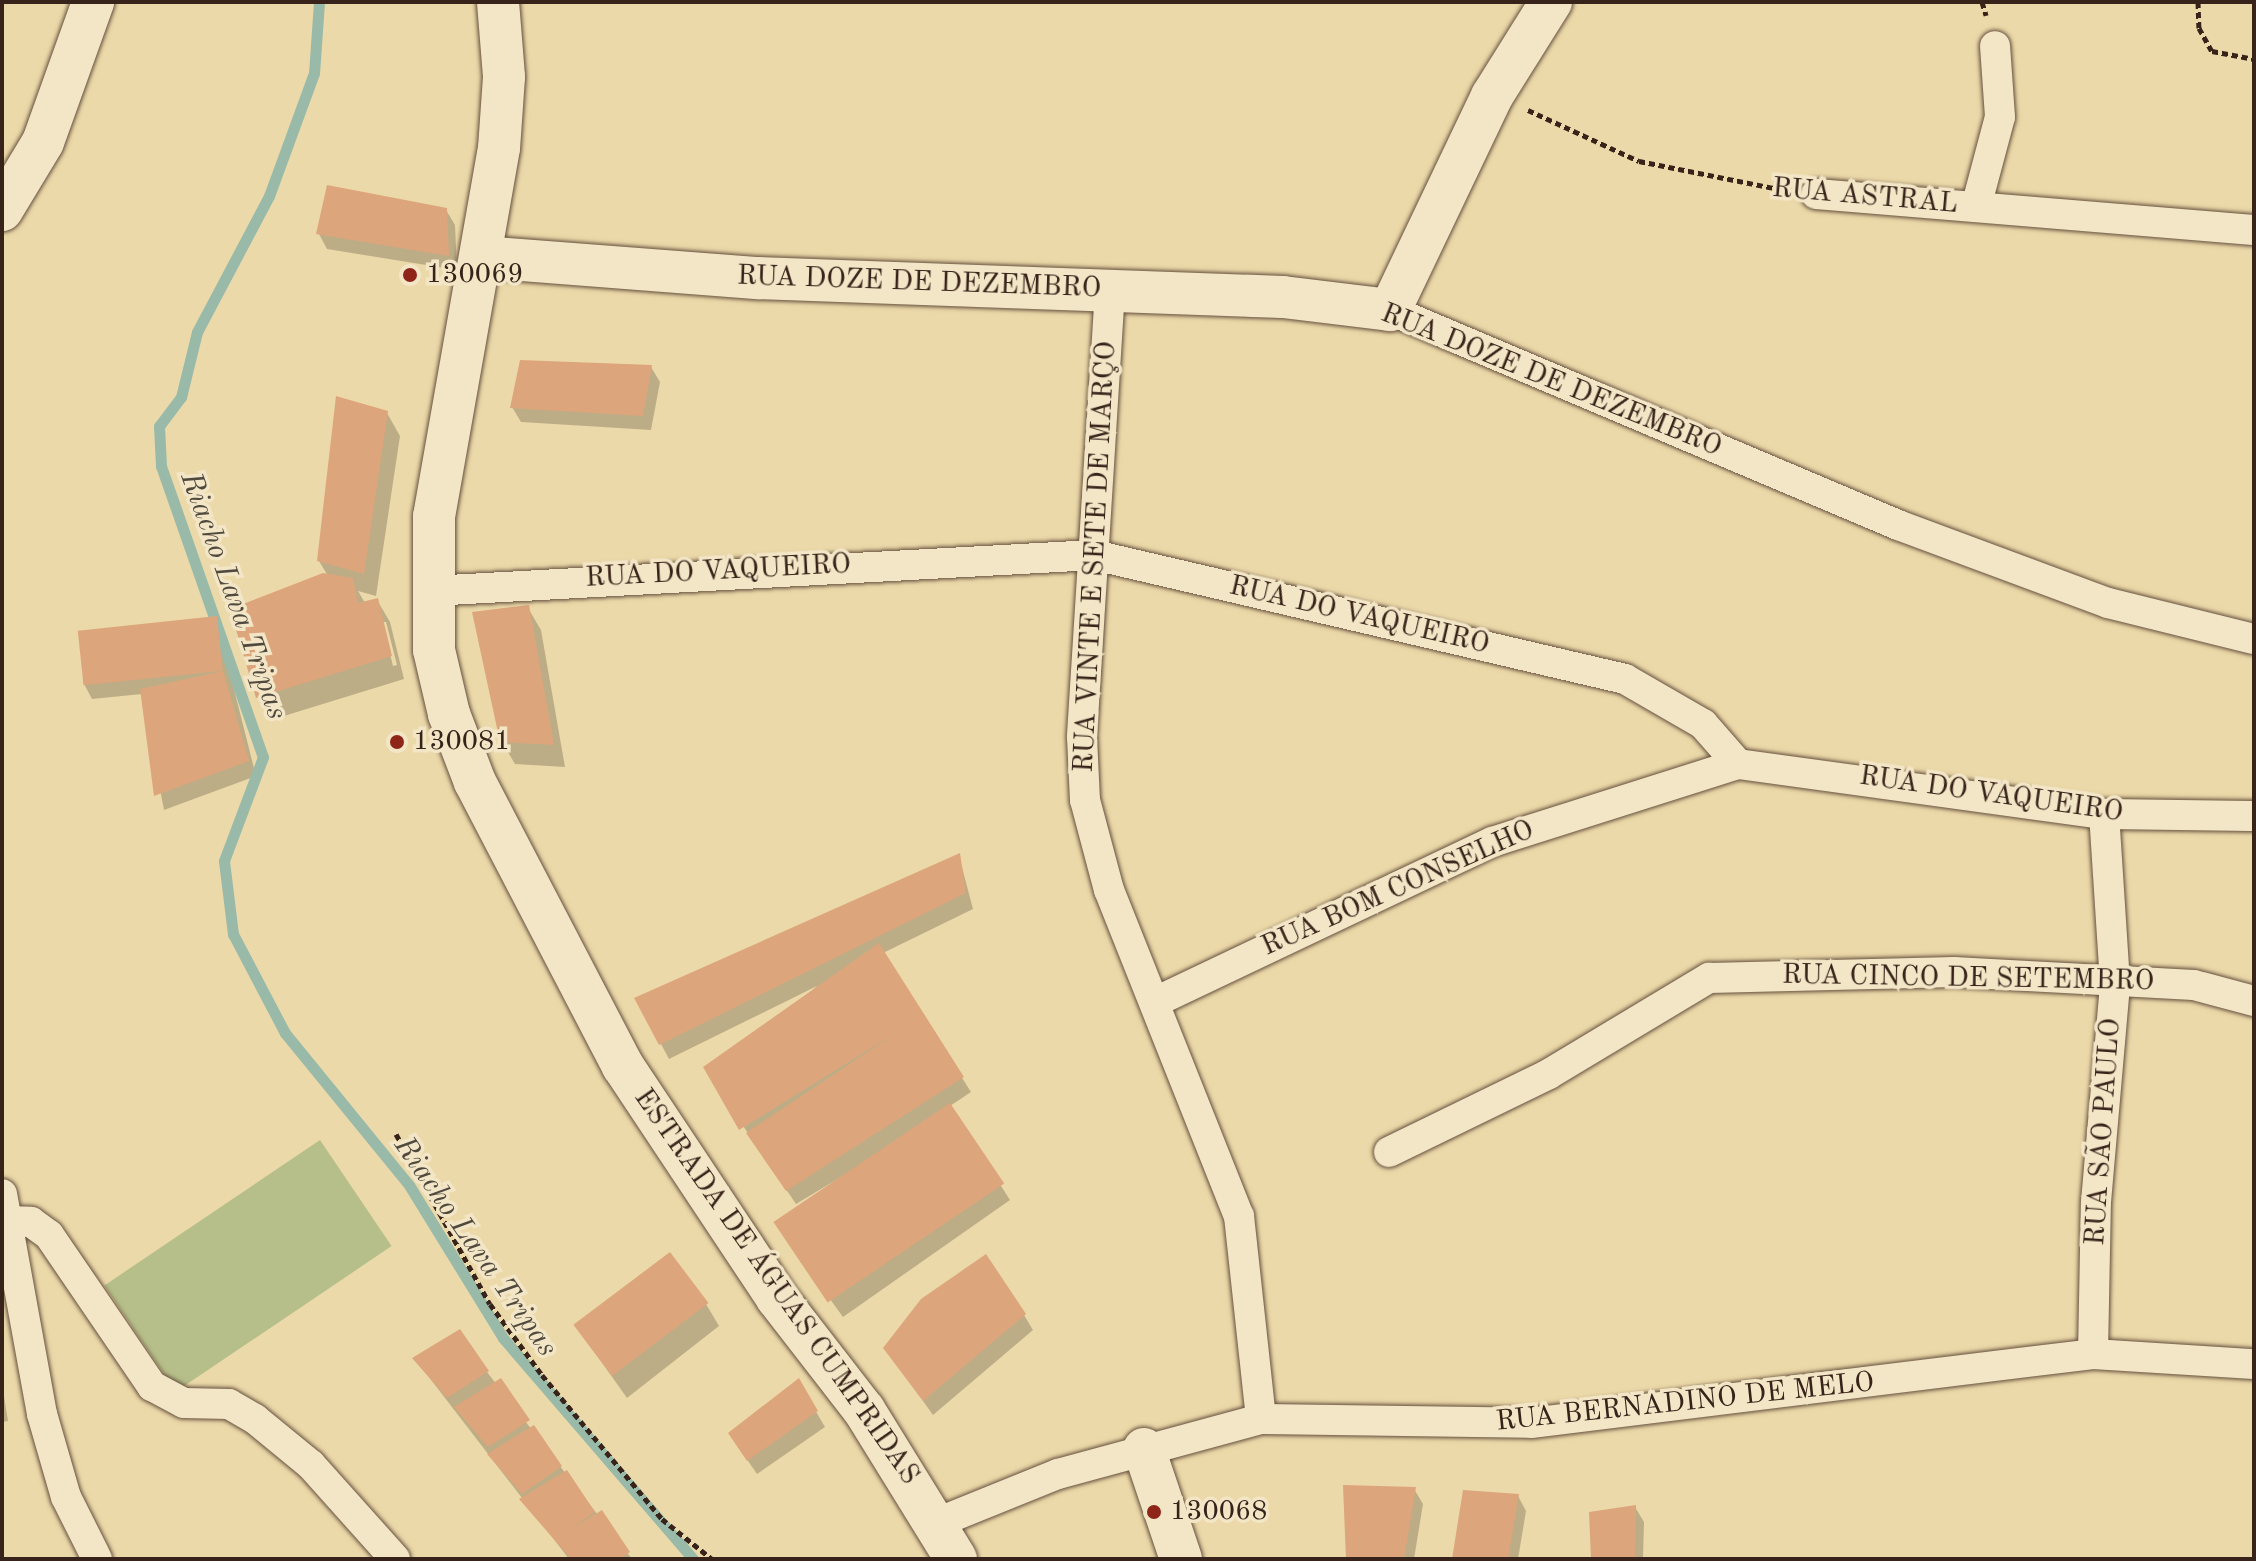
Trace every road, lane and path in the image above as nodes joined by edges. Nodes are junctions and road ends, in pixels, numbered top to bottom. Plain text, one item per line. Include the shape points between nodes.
1 (93, 2) edge
2 (498, 2) edge
3 (1551, 2) edge
4 (2198, 2) edge
5 (1995, 46) dead end
6 (2254, 59) edge
7 (1492, 96) junction
8 (1816, 194) joint
9 (1976, 207) junction
10 (2, 210) edge
11 (2254, 230) edge
12 (482, 257) junction
13 (1110, 290) junction
14 (1390, 310) junction
15 (1094, 555) junction
16 (430, 591) junction
17 (2254, 639) edge
18 (1738, 764) junction
19 (2104, 814) junction
20 (2254, 816) edge
21 (2115, 983) junction
22 (2254, 1001) edge
23 (1155, 1002) junction
24 (396, 1134) dead end
25 (1389, 1152) dead end
26 (4, 1208) edge
27 (2093, 1354) junction
28 (2254, 1364) edge
29 (1261, 1419) junction
30 (1144, 1449) junction
31 (939, 1522) junction
32 (97, 1559) edge
33 (395, 1559) edge
34 (712, 1559) edge
35 (956, 1559) edge
36 (1181, 1559) edge

1 - 10 main road via 43,142
2 - 12 main road, ESTRADA DE ÁGUAS CUMPRIDAS via 504,77
3 - 7 main road
4 - 6 path via 2199,28 2212,51
5 - 9 street via 2000,117
7 - 8 path, RUA ASTRAL via 1639,161
7 - 14 main road
8 - 9 street, RUA ASTRAL
9 - 11 street, RUA ASTRAL
12 - 13 main road, RUA DOZE DE DEZEMBRO via 757,278
12 - 16 main road, ESTRADA DE ÁGUAS CUMPRIDAS via 434,516
13 - 14 main road, RUA DOZE DE DEZEMBRO via 1283,297
13 - 15 street, RUA VINTE E SETE DE MARÇO
14 - 17 street, RUA DOZE DE DEZEMBRO via 1898,525 2108,603
15 - 16 street, RUA DO VAQUEIRO
15 - 18 street, RUA DO VAQUEIRO via 1625,679 1703,724
15 - 23 street, RUA VINTE E SETE DE MARÇO via 1085,800 1109,890
16 - 31 main road, ESTRADA DE ÁGUAS CUMPRIDAS via 449,714 564,962 713,1205
18 - 19 street, RUA DO VAQUEIRO
18 - 23 street, RUA BOM CONSELHO via 1492,842
19 - 20 street, RUA DO VAQUEIRO
19 - 21 street, RUA SÃO PAULO
21 - 22 street, RUA CINCO DE SETEMBRO via 2194,985
21 - 25 street, RUA CINCO DE SETEMBRO via 1954,972 1709,978 1549,1074
21 - 27 street, RUA SÃO PAULO via 2096,1202
23 - 29 street, RUA VINTE E SETE DE MARÇO via 1239,1216
24 - 34 path via 490,1304 542,1375 662,1519
26 - 32 street via 42,1414 66,1497
26 - 33 street via 49,1235 152,1386 184,1403 229,1404 255,1419 311,1465
27 - 28 street, RUA BERNADINO DE MELO
27 - 29 street, RUA BERNADINO DE MELO via 1531,1423
29 - 30 street, RUA BERNADINO DE MELO
30 - 31 street, RUA BERNADINO DE MELO via 1000,1493
30 - 36 main road
31 - 35 main road, ESTRADA DE ÁGUAS CUMPRIDAS

